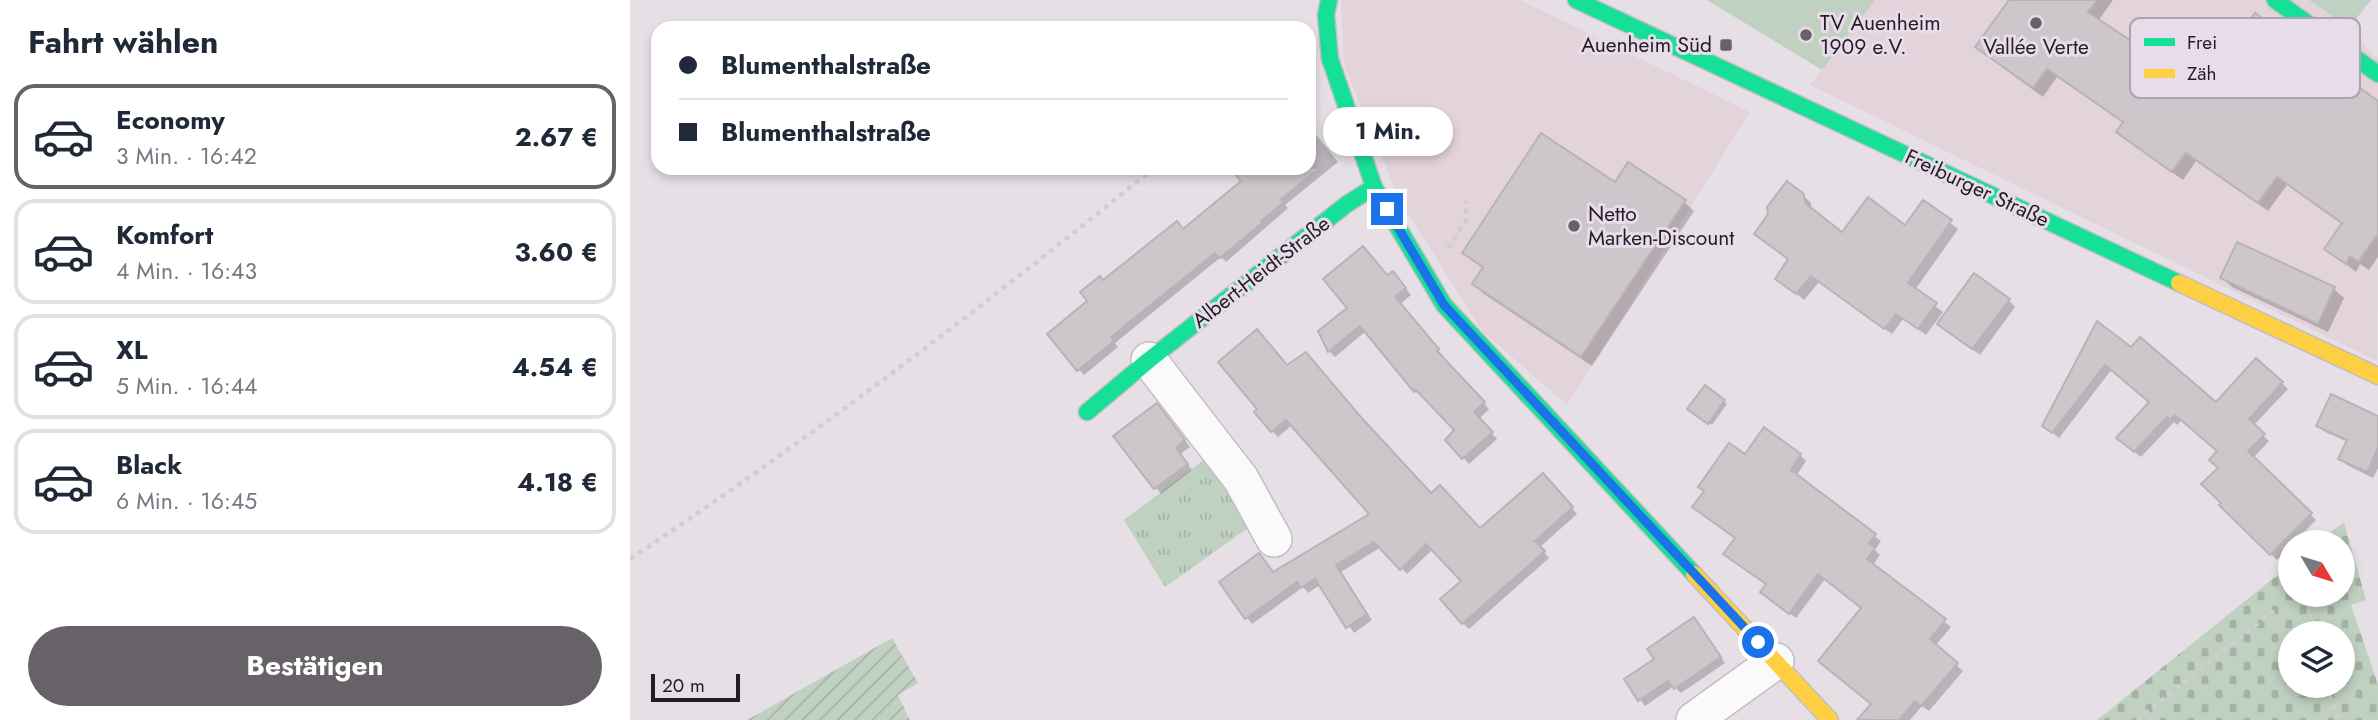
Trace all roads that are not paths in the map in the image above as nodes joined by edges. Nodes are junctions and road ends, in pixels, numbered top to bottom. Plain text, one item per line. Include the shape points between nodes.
1 (1329, 0) edge
2 (1576, 0) edge
3 (2276, 0) edge
4 (2301, 18) edge
5 (2360, 61) edge
6 (2378, 74) edge
7 (1374, 187) junction
8 (1149, 360) junction
9 (2378, 376) edge
10 (1087, 412) dead end
11 (1274, 539) dead end
12 (1776, 661) junction
13 (1694, 720) edge
14 (1830, 720) edge

1 - 7 street via 1330,59
2 - 9 street, Freiburger Straße
3 - 4 street
5 - 6 street
7 - 8 street, Albert-Heidt-Straße
7 - 12 street via 1444,305
8 - 10 street, Albert-Heidt-Straße
8 - 11 street via 1241,479
12 - 13 street
12 - 14 street

